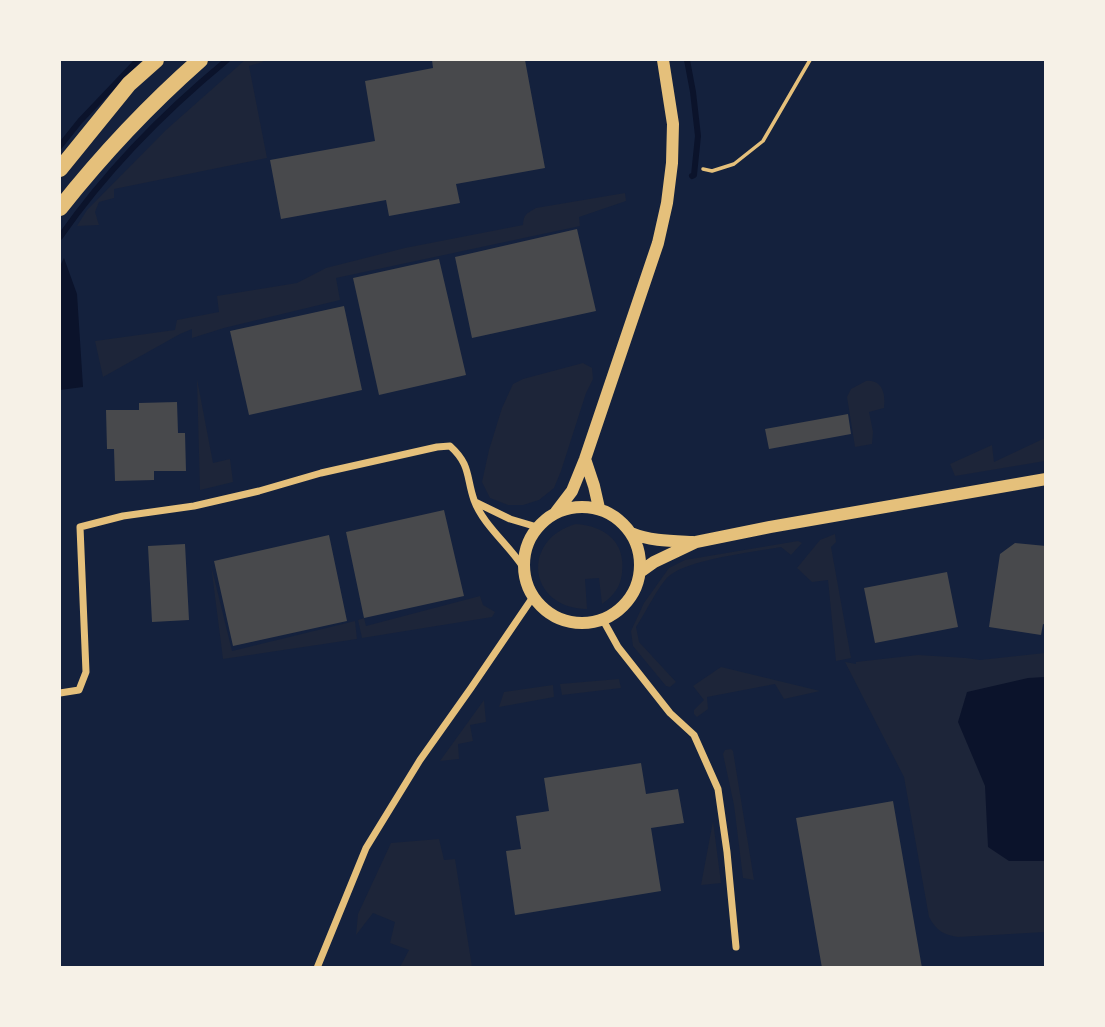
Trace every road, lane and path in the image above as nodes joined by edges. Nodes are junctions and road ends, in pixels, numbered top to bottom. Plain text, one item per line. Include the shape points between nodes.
1 (156, 60) edge
2 (201, 60) edge
3 (663, 60) edge
4 (810, 60) edge
5 (60, 169) edge
6 (703, 169) dead end
7 (60, 208) edge
8 (585, 459) junction
9 (1045, 479) edge
10 (474, 502) junction
11 (598, 508) junction
12 (556, 512) junction
13 (537, 527) junction
14 (631, 533) junction
15 (696, 542) junction
16 (523, 567) junction
17 (640, 572) junction
18 (533, 597) junction
19 (603, 620) junction
20 (60, 693) edge
21 (736, 947) dead end
22 (317, 968) edge

1 - 5 main road via 129,85
2 - 7 main road via 116,142
3 - 8 street via 673,124 667,203
4 - 6 path via 763,141 734,164
8 - 11 street
8 - 12 street via 572,491
9 - 15 street
10 - 13 street
10 - 16 street
10 - 20 street via 467,467 450,446 194,506 80,527 86,672 79,690
11 - 12 street via 575,506
11 - 14 street
12 - 13 street
13 - 16 street via 526,545
14 - 15 street
14 - 17 street
15 - 17 street
16 - 18 street
17 - 19 street via 631,596
18 - 19 street via 549,614 567,622
18 - 22 street via 420,760 366,848
19 - 21 street via 618,647 670,713 694,735 718,789

